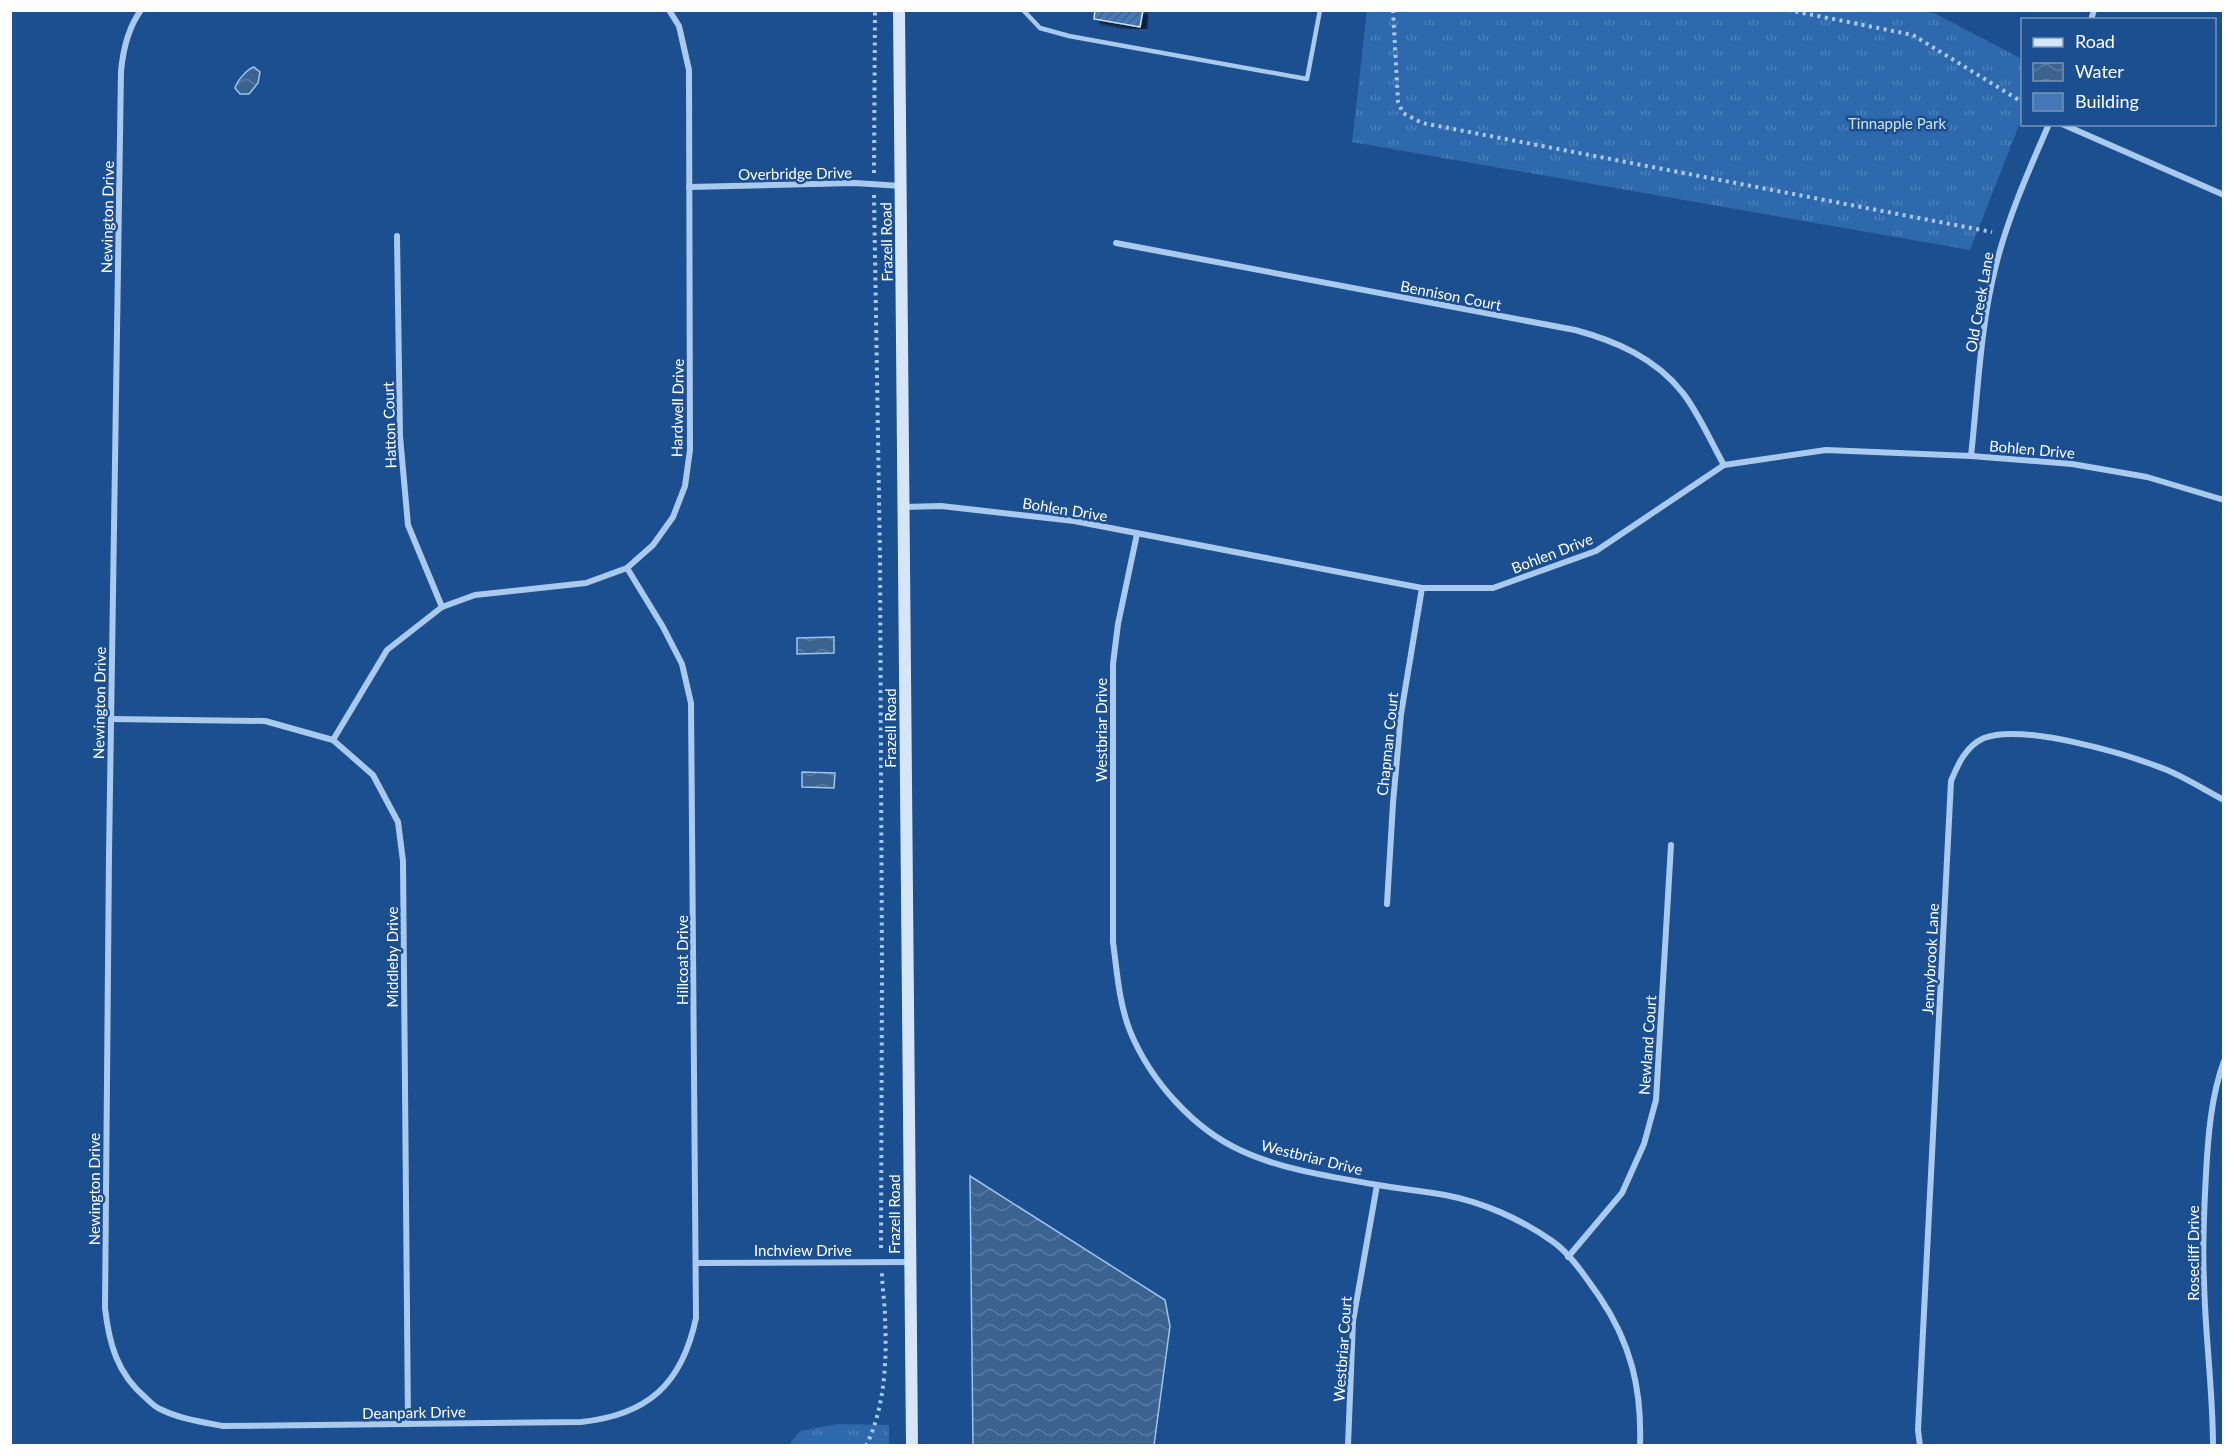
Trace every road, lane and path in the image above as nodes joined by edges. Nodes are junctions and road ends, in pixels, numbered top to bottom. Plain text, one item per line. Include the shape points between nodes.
1 (141, 10) edge
2 (669, 10) edge
3 (875, 10) edge
4 (900, 10) edge
5 (1023, 10) edge
6 (1320, 10) edge
7 (1393, 10) edge
8 (1788, 10) edge
9 (2021, 101) edge
10 (2048, 126) edge
11 (2067, 126) edge
12 (874, 184) junction
13 (901, 186) junction
14 (689, 187) junction
15 (2223, 195) edge
16 (2005, 235) junction
17 (397, 236) dead end
18 (1116, 243) dead end
19 (1971, 456) junction
20 (1724, 465) junction
21 (2223, 500) edge
22 (903, 507) junction
23 (1137, 534) junction
24 (627, 568) junction
25 (1422, 588) junction
26 (442, 607) junction
27 (111, 719) junction
28 (333, 740) junction
29 (2223, 801) edge
30 (1671, 845) dead end
31 (1387, 904) dead end
32 (2223, 1061) edge
33 (1377, 1185) junction
34 (1568, 1257) junction
35 (881, 1262) junction
36 (910, 1262) junction
37 (696, 1263) junction
38 (680, 1365) joint
39 (137, 1391) joint
40 (408, 1424) junction
41 (866, 1446) edge
42 (912, 1446) edge
43 (1348, 1446) edge
44 (1640, 1446) edge
45 (1920, 1446) edge
46 (2213, 1446) edge

1 - 27 street, Newington Drive via 133,21 121,71
2 - 14 street, Hardwell Drive via 679,26 689,70
3 - 12 path
4 - 13 street, Frazell Road
5 - 6 lane via 1040,28 1069,36 1307,79
7 - 16 path via 1398,102 1403,113 1422,123
8 - 9 path via 1913,35
10 - 16 street, Old Creek Lane
11 - 15 street
12 - 13 street, Overbridge Drive
12 - 14 street, Overbridge Drive
12 - 35 path via 880,569
13 - 22 street, Frazell Road
14 - 24 street, Hardwell Drive via 690,450 685,486 673,517 653,545
16 - 19 street, Old Creek Lane via 1995,267 1984,333
17 - 26 street, Hatton Court via 400,436 408,525
18 - 20 street, Bennison Court via 1603,338 1635,352 1676,385
19 - 20 street, Bohlen Drive via 1826,450
19 - 21 street, Bohlen Drive via 2083,465 2147,477
20 - 25 street, Bohlen Drive via 1596,551 1493,588
22 - 23 street, Bohlen Drive via 941,506 1074,520
22 - 36 street, Frazell Road
23 - 25 street, Bohlen Drive
23 - 33 street, Westbriar Drive via 1117,634 1112,719 1113,942 1130,1030 1149,1068 1179,1105 1208,1131 1241,1151
24 - 26 street, Hardwell Drive via 586,583 474,595
24 - 37 street, Hillcoat Drive via 682,664 691,703
25 - 31 street, Chapman Court via 1401,714
26 - 28 street, Hardwell Drive via 387,650
27 - 28 street, Middleby Drive via 265,721
27 - 39 street, Newington Drive via 105,1308 108,1338 118,1365
28 - 40 street, Middleby Drive via 373,775 398,822 403,861
29 - 45 street, Jennybrook Lane via 2168,770 2082,743 2009,733 1983,739 1962,756 1951,781
30 - 34 street, Newland Court via 1656,1100 1644,1144 1622,1194
32 - 46 street, Rosecliff Drive via 2207,1145 2203,1227
33 - 34 street, Westbriar Drive via 1479,1204 1554,1242
33 - 43 street, Westbriar Court via 1353,1322
34 - 44 street, Westbriar Drive via 1614,1318 1635,1372
35 - 36 street, Inchview Drive
35 - 37 street, Inchview Drive
35 - 41 path via 885,1317 883,1386
36 - 42 street, Frazell Road
37 - 38 street, Hillcoat Drive via 696,1318
38 - 40 street, Deanpark Drive via 650,1399 631,1411 606,1419
39 - 40 street, Deanpark Drive via 159,1409 223,1426

